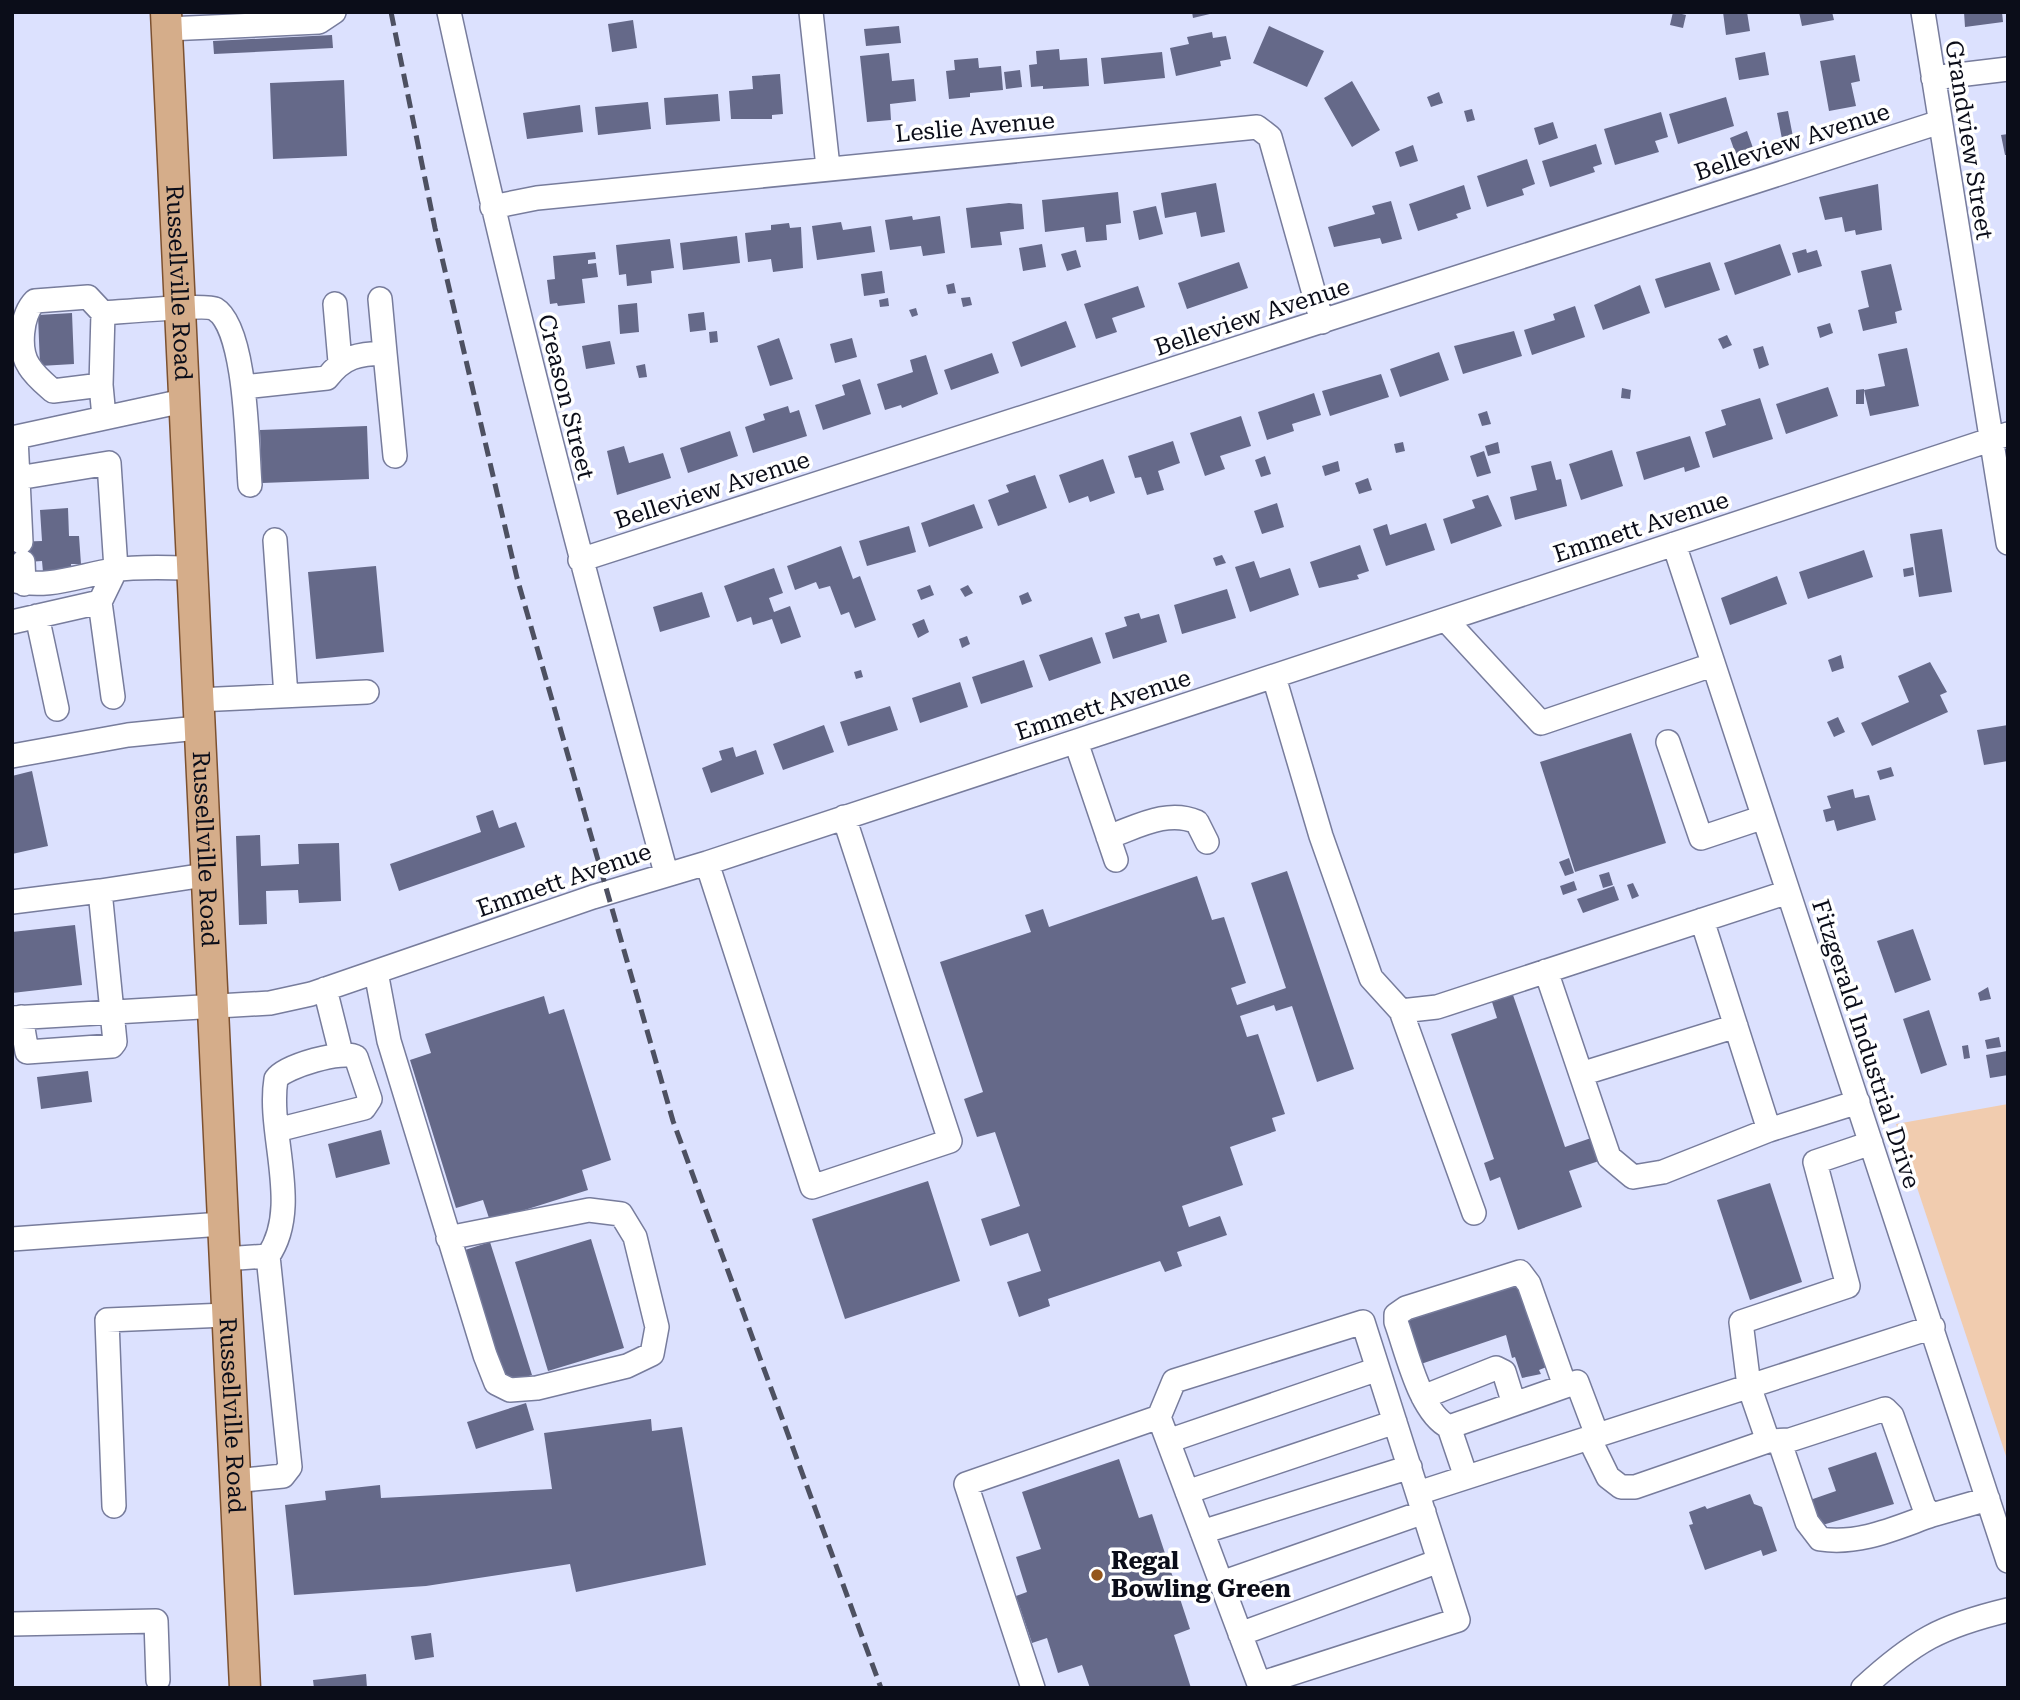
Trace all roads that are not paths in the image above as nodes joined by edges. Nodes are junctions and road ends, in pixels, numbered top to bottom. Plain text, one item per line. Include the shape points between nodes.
1 (334, 12) edge
2 (449, 12) edge
3 (811, 12) edge
4 (1923, 12) edge
5 (207, 20) edge
6 (167, 21) edge
7 (2008, 69) edge
8 (1933, 78) junction
9 (1940, 122) junction
10 (828, 167) junction
11 (492, 207) junction
12 (380, 299) dead end
13 (335, 304) dead end
14 (179, 310) junction
15 (103, 313) junction
16 (1322, 322) junction
17 (385, 354) junction
18 (340, 362) junction
19 (101, 385) junction
20 (243, 387) junction
21 (183, 401) junction
22 (104, 417) junction
23 (14, 437) edge
24 (1999, 438) edge
25 (395, 456) dead end
26 (18, 478) junction
27 (250, 485) dead end
28 (16, 517) edge
29 (275, 540) dead end
30 (2008, 543) edge
31 (1674, 544) junction
32 (580, 560) junction
33 (20, 567) edge
34 (191, 568) junction
35 (116, 569) junction
36 (100, 602) junction
37 (37, 617) junction
38 (1446, 620) junction
39 (12, 622) edge
40 (1712, 666) junction
41 (1274, 677) junction
42 (367, 692) dead end
43 (286, 696) junction
44 (113, 697) dead end
45 (57, 709) dead end
46 (198, 714) junction
47 (1076, 742) junction
48 (1668, 742) dead end
49 (12, 756) edge
50 (844, 817) junction
51 (1761, 818) junction
52 (1108, 836) junction
53 (1207, 842) dead end
54 (1116, 860) dead end
55 (707, 863) junction
56 (666, 873) junction
57 (205, 875) junction
58 (100, 891) junction
59 (1788, 892) junction
60 (12, 902) edge
61 (1702, 920) junction
62 (1546, 971) junction
63 (376, 972) junction
64 (324, 989) junction
65 (211, 1005) junction
66 (113, 1010) junction
67 (1401, 1011) junction
68 (17, 1017) edge
69 (1736, 1026) junction
70 (341, 1053) junction
71 (1581, 1074) junction
72 (1858, 1102) junction
73 (277, 1130) junction
74 (1769, 1130) junction
75 (1871, 1143) junction
76 (1474, 1213) dead end
77 (222, 1224) junction
78 (448, 1238) junction
79 (12, 1239) edge
80 (268, 1256) junction
81 (224, 1259) junction
82 (226, 1315) junction
83 (1933, 1327) junction
84 (1378, 1369) junction
85 (1565, 1386) junction
86 (1749, 1387) junction
87 (1423, 1397) junction
88 (1514, 1404) junction
89 (1159, 1417) junction
90 (1395, 1422) junction
91 (1450, 1427) junction
92 (1593, 1437) junction
93 (1168, 1441) junction
94 (1774, 1442) junction
95 (1410, 1467) junction
96 (1466, 1477) junction
97 (235, 1481) junction
98 (1187, 1492) junction
99 (1988, 1499) junction
100 (1421, 1502) junction
101 (114, 1506) dead end
102 (1932, 1515) junction
103 (1202, 1532) junction
104 (1439, 1561) junction
105 (2008, 1561) edge
106 (1221, 1583) junction
107 (2008, 1610) edge
108 (12, 1624) edge
109 (1240, 1634) junction
110 (158, 1680) dead end
111 (1259, 1686) edge
112 (245, 1688) edge
113 (1033, 1688) edge
114 (1863, 1688) edge

1 - 5 street via 319,22
2 - 11 street, Creason Street
3 - 10 street
4 - 8 street, Grandview Street
5 - 6 street
6 - 14 main road, Russellville Road
7 - 8 street
8 - 9 street, Grandview Street
9 - 16 street, Belleview Avenue
9 - 24 street, Grandview Street
10 - 11 street, Leslie Avenue via 537,198
10 - 16 street, Leslie Avenue via 1257,127 1270,137
11 - 32 street, Creason Street
12 - 17 street
13 - 18 street
14 - 15 street
14 - 20 street via 214,308 222,317 234,342
14 - 21 main road, Russellville Road
15 - 19 street
15 - 19 street via 88,297 35,301 22,332 27,364 53,391
16 - 32 street, Belleview Avenue
17 - 18 street via 356,354
17 - 25 street
18 - 20 street via 327,378
19 - 22 street
20 - 27 street
21 - 22 street
21 - 34 main road, Russellville Road
22 - 23 street
23 - 26 street
24 - 30 street, Grandview Street
24 - 31 street, Emmett Avenue
26 - 28 street
26 - 35 street via 109,463
28 - 33 street
29 - 43 street
31 - 38 street, Emmett Avenue
31 - 40 street, Fitzgerald Industrial Drive
32 - 56 street, Creason Street
33 - 35 street via 61,582
34 - 35 street
34 - 46 main road, Russellville Road
35 - 36 street
36 - 37 street
36 - 44 street
37 - 39 street
37 - 45 street
38 - 40 street via 1541,723
38 - 41 street, Emmett Avenue
40 - 51 street, Fitzgerald Industrial Drive
41 - 47 street, Emmett Avenue
41 - 67 street via 1321,836 1371,978
42 - 43 street
43 - 46 street
46 - 49 street via 128,735
46 - 57 main road, Russellville Road
47 - 50 street, Emmett Avenue
47 - 52 street
48 - 51 street via 1701,838
50 - 55 street, Emmett Avenue
50 - 55 street via 950,1141 812,1187
51 - 59 street, Fitzgerald Industrial Drive
52 - 53 street via 1168,816 1197,822
52 - 54 street
55 - 56 street, Emmett Avenue
56 - 63 street, Emmett Avenue
57 - 58 street
57 - 65 main road, Russellville Road
58 - 60 street
58 - 66 street
59 - 61 street
59 - 72 street, Fitzgerald Industrial Drive
61 - 62 street
61 - 69 street
62 - 67 street via 1437,1007
62 - 71 street
63 - 64 street, Emmett Avenue
63 - 78 street via 388,1041
64 - 65 street, Emmett Avenue via 270,1003
64 - 70 street
65 - 66 street, Emmett Avenue
65 - 77 main road, Russellville Road
66 - 68 street, Emmett Avenue
66 - 68 street via 112,1046 27,1052
67 - 76 street
69 - 71 street
69 - 74 street
70 - 73 street via 279,1074 274,1087
70 - 73 street via 352,1054 360,1063 368,1104
71 - 74 street via 1609,1157 1633,1177 1663,1171
72 - 74 street
72 - 75 street, Fitzgerald Industrial Drive
73 - 80 street via 283,1220 278,1242
75 - 83 street, Fitzgerald Industrial Drive
75 - 86 street via 1815,1162 1848,1286 1741,1322
77 - 79 street
77 - 81 main road, Russellville Road
78 - 78 street via 496,1383 510,1390 537,1388 627,1366 652,1354 657,1327 635,1237 621,1214 589,1210
80 - 81 street
80 - 97 street via 290,1467 283,1476
81 - 82 main road, Russellville Road
82 - 97 main road, Russellville Road
82 - 101 street via 107,1320
83 - 86 street
83 - 99 street, Fitzgerald Industrial Drive
84 - 89 street via 1363,1322 1174,1381
84 - 90 street
84 - 93 street
85 - 87 street via 1529,1284 1514,1271 1396,1315
85 - 88 street
85 - 92 street via 1577,1382
86 - 92 street
86 - 94 street
87 - 88 street via 1496,1368 1504,1372
87 - 91 street via 1437,1421
88 - 91 street
89 - 93 street
89 - 113 street via 966,1484
90 - 95 street
90 - 98 street
91 - 96 street
92 - 94 street via 1608,1477 1621,1488
92 - 96 street
93 - 98 street
94 - 102 street via 1804,1515 1821,1539 1866,1538
94 - 102 street via 1885,1409 1892,1416 1924,1507
95 - 100 street
95 - 103 street
96 - 100 street
97 - 112 main road, Russellville Road
98 - 103 street
99 - 102 street
99 - 105 street, Fitzgerald Industrial Drive
100 - 104 street
100 - 106 street
103 - 106 street
104 - 109 street
104 - 111 street via 1458,1620
106 - 109 street
107 - 114 street via 1962,1621 1919,1641
108 - 110 street via 156,1621
109 - 111 street

